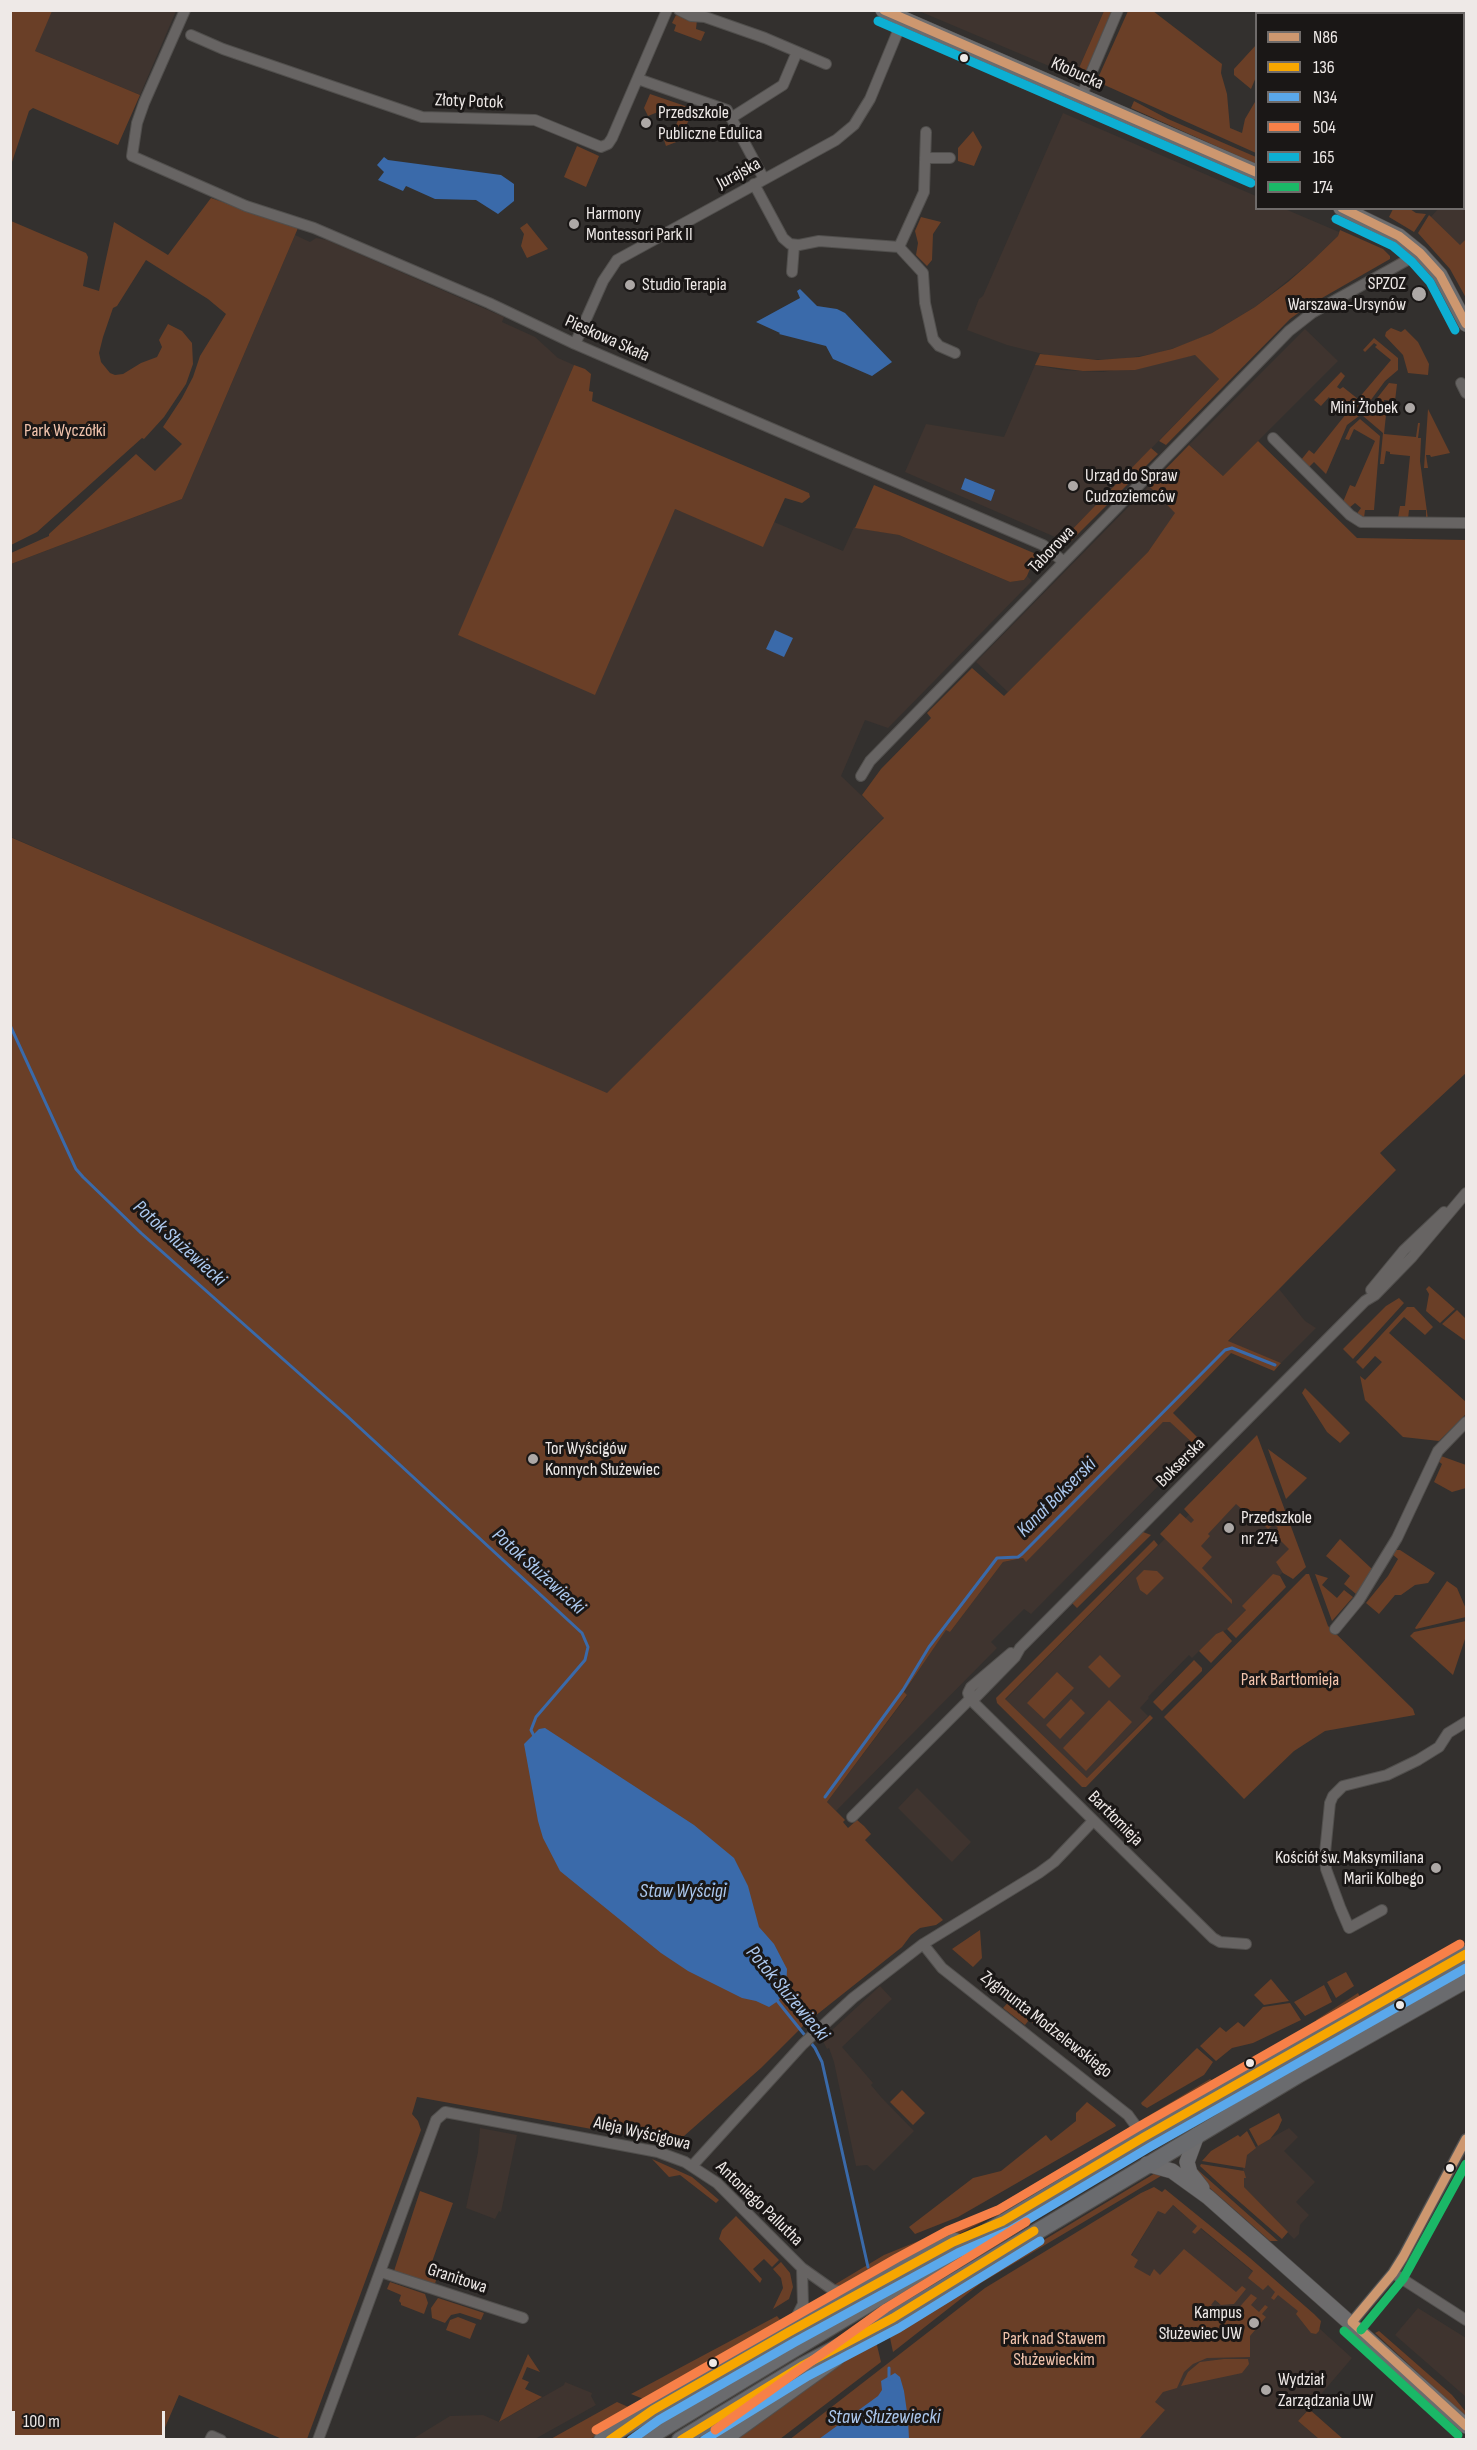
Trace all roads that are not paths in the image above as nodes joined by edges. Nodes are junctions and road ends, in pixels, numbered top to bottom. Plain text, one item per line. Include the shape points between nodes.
1 (185, 10) edge
2 (667, 10) edge
3 (678, 10) edge
4 (883, 10) edge
5 (1118, 10) edge
6 (903, 19) junction
7 (191, 35) dead end
8 (797, 52) junction
9 (826, 64) dead end
10 (638, 79) junction
11 (1082, 97) junction
12 (731, 118) junction
13 (926, 132) dead end
14 (925, 158) junction
15 (950, 158) dead end
16 (1255, 171) edge
17 (759, 182) junction
18 (1345, 210) edge
19 (794, 246) junction
20 (899, 247) junction
21 (1420, 253) junction
22 (792, 272) dead end
23 (1467, 324) edge
24 (575, 344) junction
25 (955, 353) dead end
26 (1461, 382) dead end
27 (1467, 393) edge
28 (1273, 438) dead end
29 (1467, 523) edge
30 (1064, 562) junction
31 (861, 776) dead end
32 (1467, 1193) edge
33 (1467, 1422) edge
34 (1335, 1629) dead end
35 (971, 1700) junction
36 (1467, 1722) edge
37 (852, 1817) dead end
38 (1093, 1821) junction
39 (1382, 1910) dead end
40 (923, 1944) junction
41 (1246, 1944) dead end
42 (1467, 1954) edge
43 (1467, 1980) edge
44 (1197, 2135) junction
45 (1144, 2137) junction
46 (1467, 2139) edge
47 (1147, 2164) junction
48 (693, 2165) junction
49 (1208, 2197) junction
50 (1003, 2221) junction
51 (802, 2268) junction
52 (381, 2272) junction
53 (1393, 2272) junction
54 (857, 2294) junction
55 (523, 2318) dead end
56 (893, 2318) junction
57 (1467, 2320) edge
58 (1352, 2322) junction
59 (789, 2332) junction
60 (1467, 2426) edge
61 (614, 2435) edge
62 (318, 2439) edge
63 (602, 2439) edge
64 (644, 2439) edge
65 (680, 2439) edge
66 (722, 2439) edge

1 - 24 street, Pieskowa Skała via 144,103 132,156 246,206 314,228 525,318
2 - 10 street, Złoty Potok
3 - 8 street
4 - 6 street, Kłobucka
5 - 11 street
6 - 11 street, Kłobucka
6 - 17 street, Jurajska via 855,125 836,140
7 - 10 street, Złoty Potok via 422,117 535,120 597,147 610,141
8 - 9 street
8 - 12 street via 783,85
10 - 12 street via 727,110
11 - 16 street, Kłobucka
12 - 17 street
13 - 14 street
14 - 15 street
14 - 20 street via 922,197
17 - 19 street via 783,238
17 - 24 street, Jurajska via 617,260 603,281
18 - 21 street via 1399,236
19 - 20 street via 819,242
19 - 22 street
20 - 25 street via 923,273 933,339
21 - 23 street via 1440,275
21 - 30 street, Taborowa via 1312,313 1289,331
24 - 30 street, Pieskowa Skała via 1043,545
26 - 27 street
28 - 29 street via 1361,522
30 - 31 street, Taborowa via 870,761
32 - 35 street, Bokserska via 1375,1295 1020,1648 977,1681 969,1690
33 - 34 street via 1438,1451 1397,1538 1359,1600
35 - 37 street, Bokserska
35 - 38 street, Bartłomieja
36 - 39 street via 1418,1760 1387,1775 1342,1786 1330,1803 1326,1869 1349,1928
38 - 40 street, Aleja Wyścigowa via 1054,1862 1031,1879
38 - 41 street, Bartłomieja via 1212,1938
40 - 45 street, Zygmunta Modzelewskiego via 942,1968 1128,2115
40 - 48 street, Aleja Wyścigowa via 853,1998 803,2044
42 - 45 main road
43 - 44 main road
44 - 47 main road
44 - 49 street via 1188,2168
45 - 50 main road
46 - 53 street
47 - 49 street via 1172,2171
47 - 56 main road
48 - 51 street, Antoniego Pallutha via 721,2187
48 - 52 street, Aleja Wyścigowa via 658,2152 443,2113 436,2120
49 - 58 street
50 - 54 main road via 953,2242
50 - 64 main road
51 - 54 street, Antoniego Pallutha via 833,2290
51 - 59 street, Antoniego Pallutha via 803,2304
52 - 55 street, Granitowa
52 - 62 street, Aleja Wyścigowa
53 - 57 street
53 - 58 street
54 - 59 main road
56 - 65 main road via 802,2366
56 - 66 main road
58 - 60 street
59 - 61 main road
61 - 63 main road

